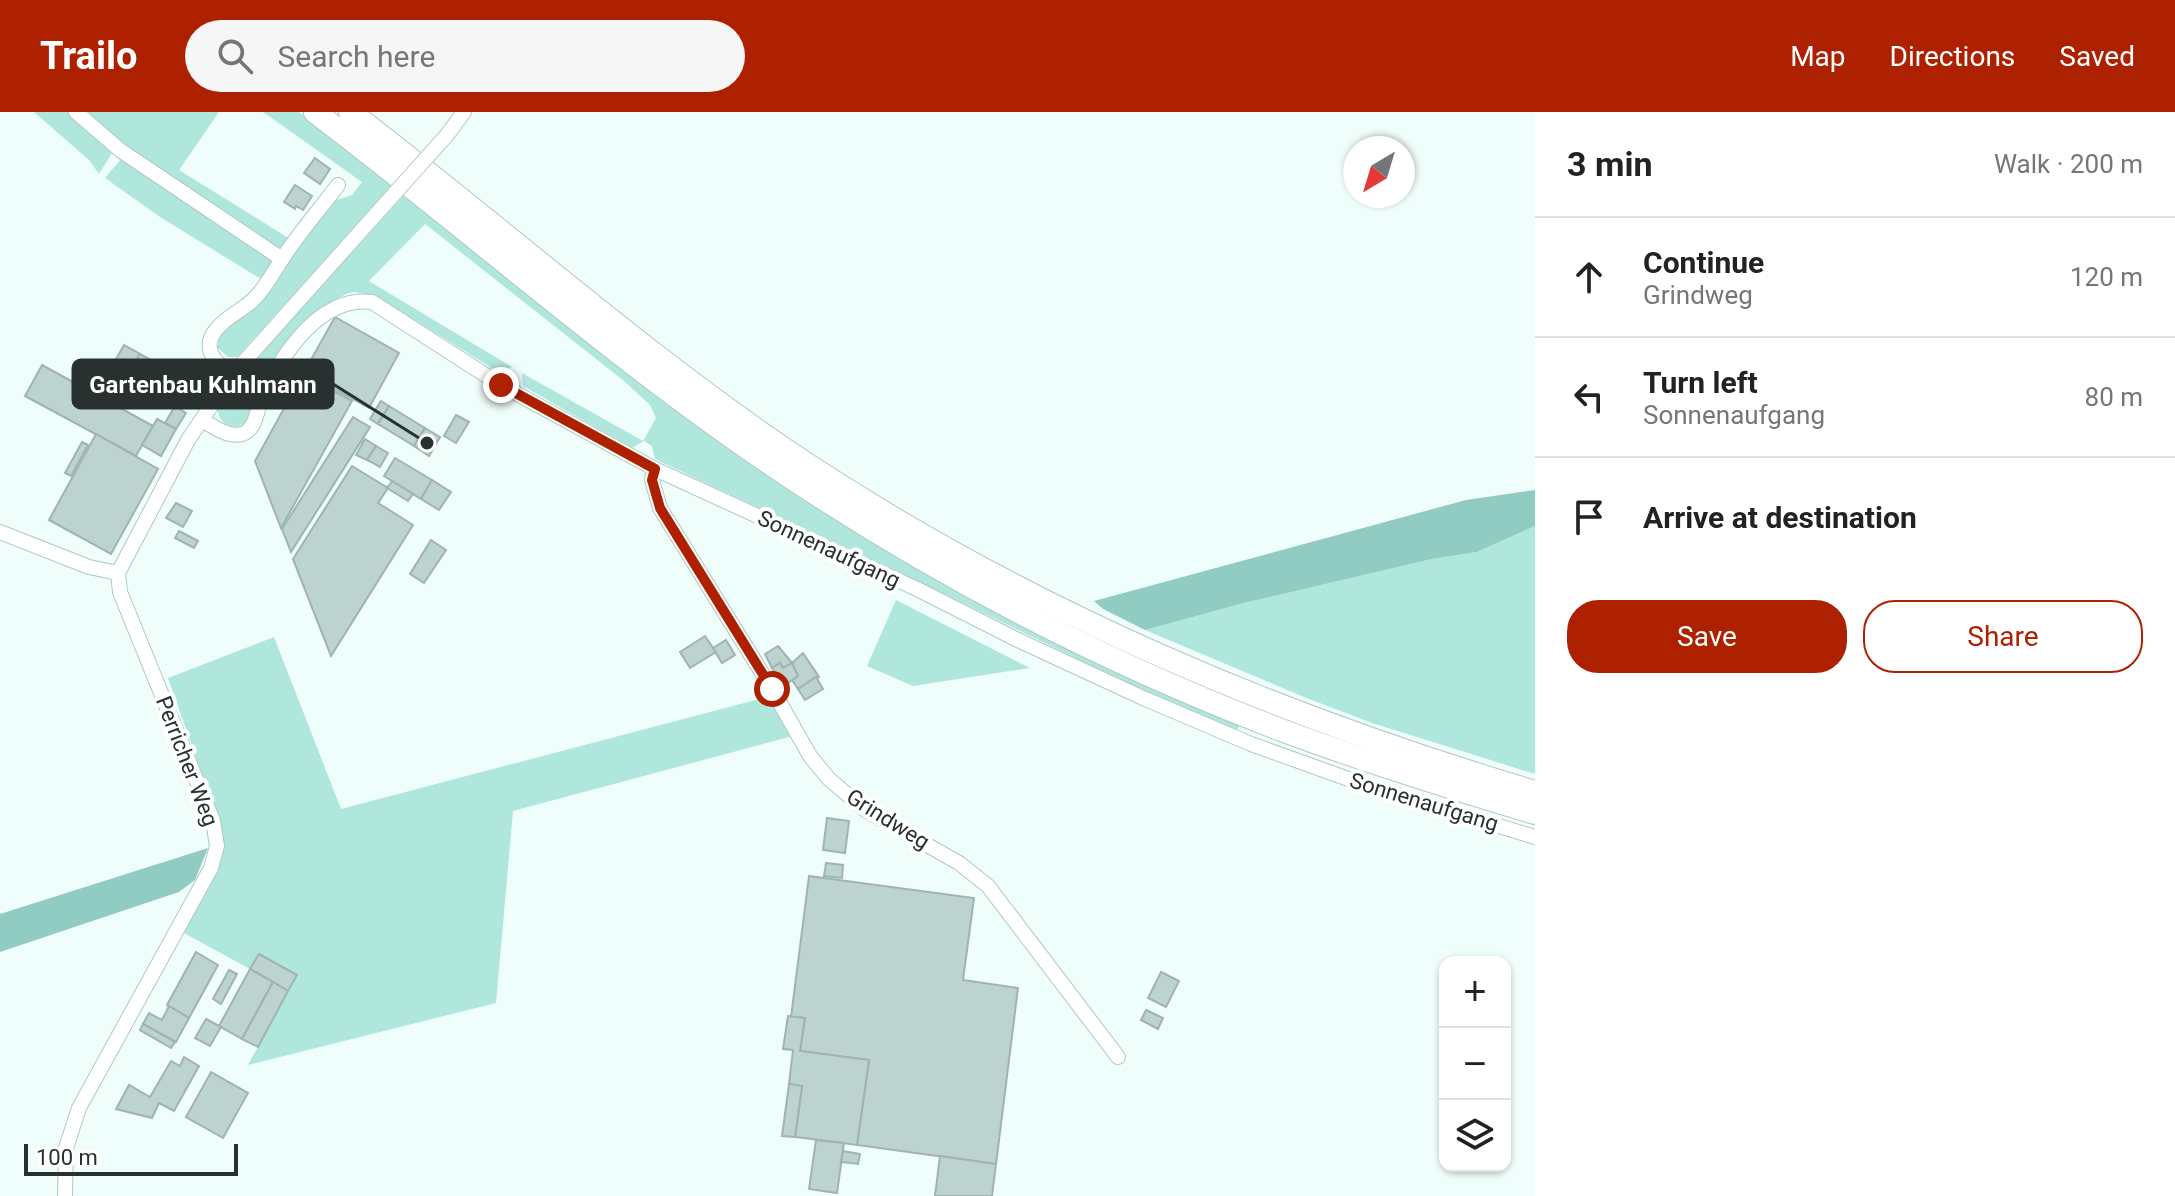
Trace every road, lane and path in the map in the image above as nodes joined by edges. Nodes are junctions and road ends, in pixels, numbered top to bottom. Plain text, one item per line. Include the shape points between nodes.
1 (76, 112) edge
2 (315, 112) edge
3 (350, 112) edge
4 (464, 112) edge
5 (338, 185) dead end
6 (282, 259) junction
7 (232, 375) junction
8 (202, 420) junction
9 (655, 469) junction
10 (0, 532) edge
11 (118, 573) junction
12 (1535, 792) edge
13 (1535, 813) edge
14 (1535, 837) edge
15 (1118, 1057) dead end
16 (65, 1196) edge

1 - 6 street via 120,150
2 - 13 main road via 664,389 795,481 910,552 1070,638 1199,696 1397,771
3 - 12 main road via 678,373 806,463 921,534 1077,618 1231,688 1396,749
4 - 7 street, bridge
5 - 6 street
6 - 7 street via 269,284 211,339 217,363
7 - 8 street
8 - 9 street, Sonnenaufgang via 226,434 251,428 285,355 326,312 357,300 372,302 501,385
8 - 11 street
9 - 14 street, Sonnenaufgang via 1197,721 1365,785
9 - 15 street, Grindweg via 652,480 660,508 810,756 856,804 959,863 988,886
10 - 11 street
11 - 16 street, Perricher Weg via 120,592 213,821 217,846 211,868 79,1108 66,1148

